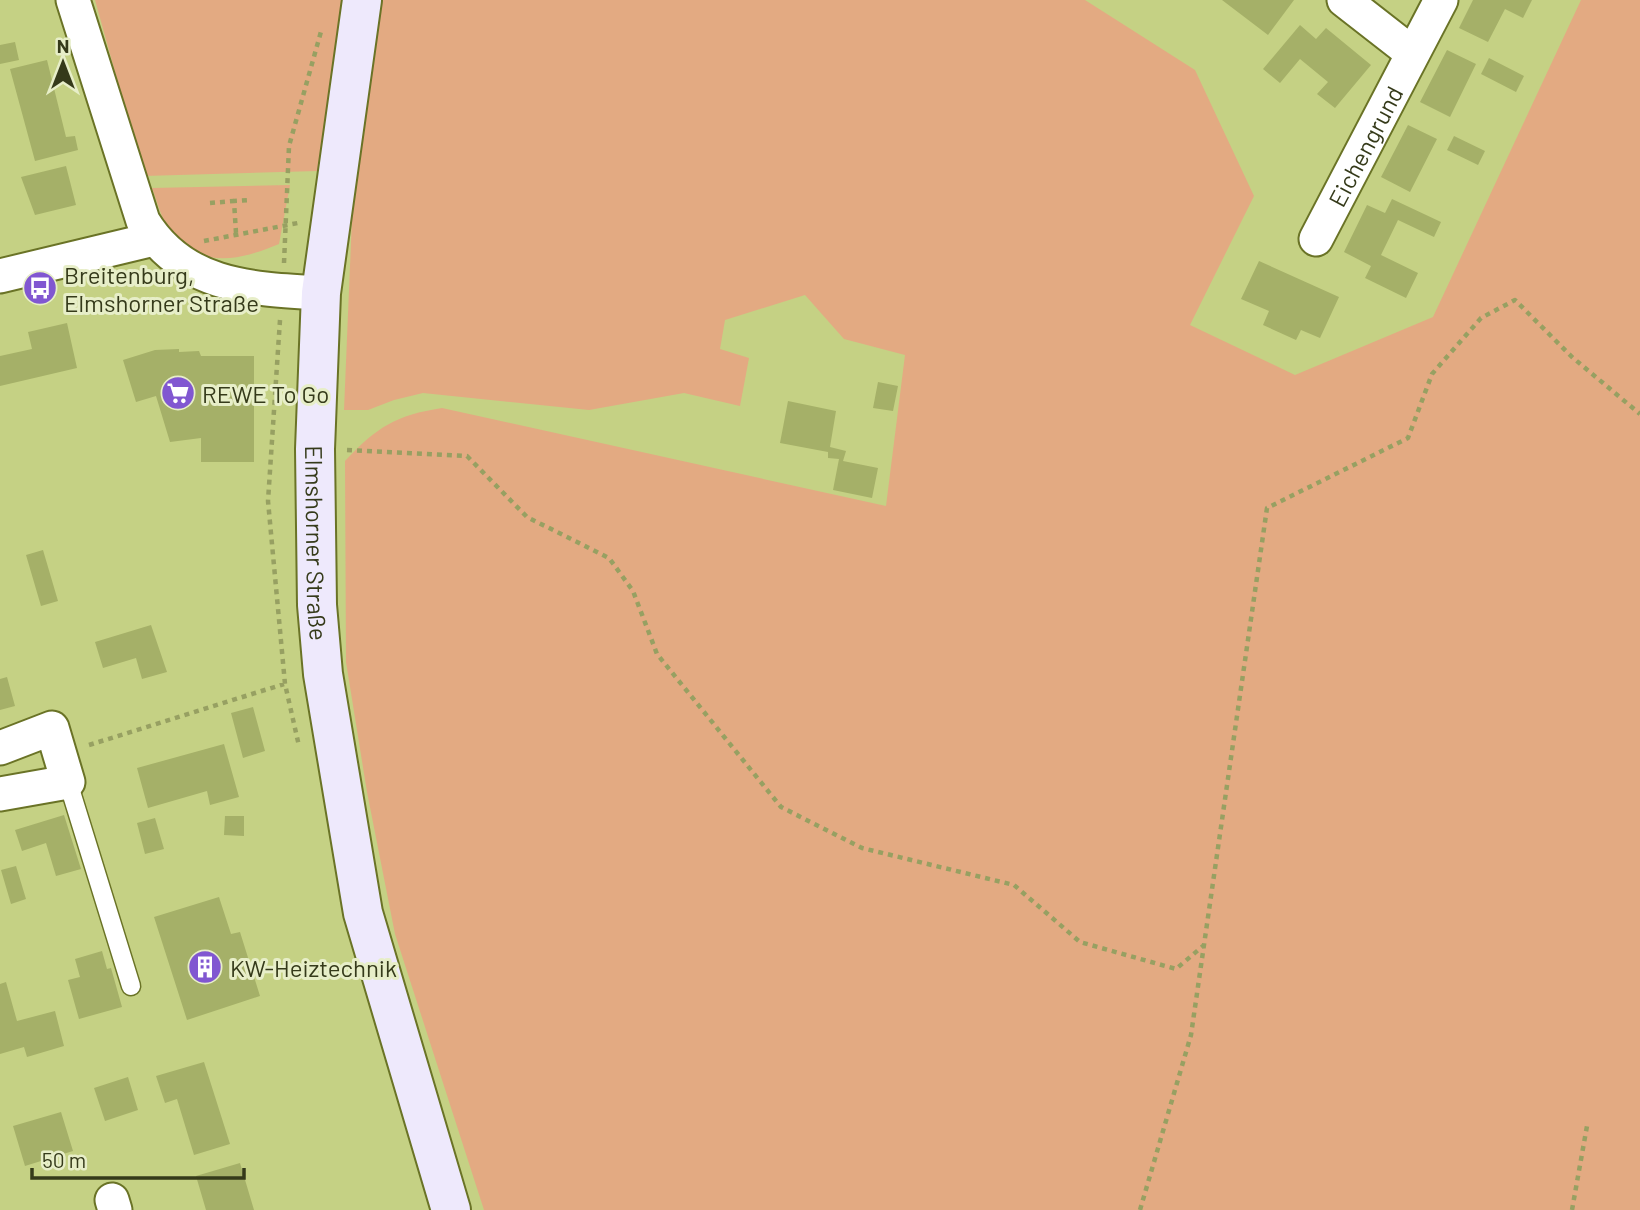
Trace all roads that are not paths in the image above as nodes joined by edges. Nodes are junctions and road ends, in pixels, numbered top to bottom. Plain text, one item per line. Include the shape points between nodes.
1 (73, 0) edge
2 (362, 0) edge
3 (1344, 0) edge
4 (1441, 0) edge
5 (1412, 52) junction
6 (1316, 239) dead end
7 (160, 245) junction
8 (0, 276) edge
9 (321, 293) junction
10 (0, 748) edge
11 (65, 768) junction
12 (0, 794) edge
13 (131, 986) dead end
14 (451, 1210) edge

1 - 7 street via 142,221
2 - 9 main road, Elmshorner Straße
3 - 5 street
4 - 5 street, Eichengrund
5 - 6 street, Eichengrund
7 - 8 street
7 - 9 street via 209,278 265,290
9 - 14 main road, Elmshorner Straße via 315,449 317,605 323,674 363,913
10 - 11 street via 52,728
11 - 12 street
11 - 13 lane

